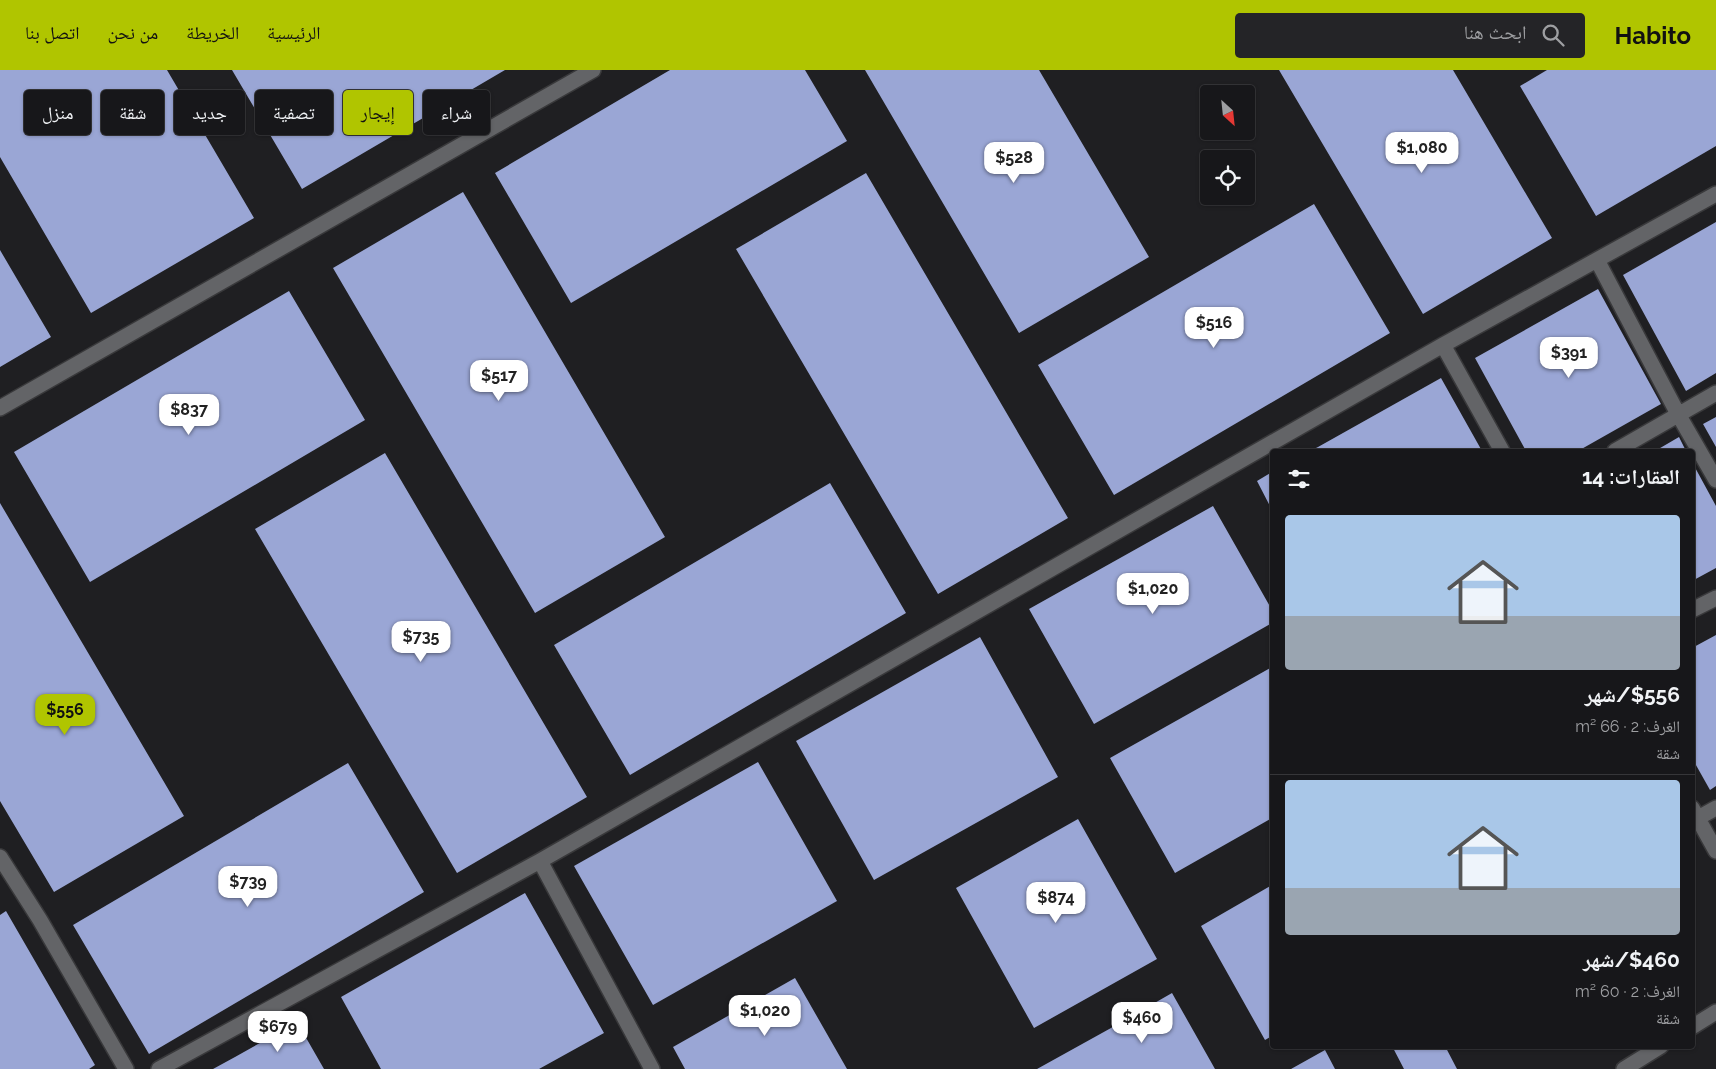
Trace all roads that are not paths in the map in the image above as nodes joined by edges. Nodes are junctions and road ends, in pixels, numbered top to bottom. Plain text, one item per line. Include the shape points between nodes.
1 (593, 70) edge
2 (1716, 194) edge
3 (1597, 260) junction
4 (1443, 345) junction
5 (1716, 393) edge
6 (0, 408) edge
7 (1678, 414) junction
8 (1501, 449) edge
9 (1618, 449) edge
10 (1716, 480) edge
11 (1716, 598) edge
12 (1695, 608) edge
13 (1716, 808) edge
14 (1695, 813) edge
15 (1716, 851) edge
16 (0, 857) edge
17 (540, 861) junction
18 (1716, 1012) edge
19 (1695, 1025) edge
20 (1656, 1049) edge
21 (126, 1069) edge
22 (159, 1069) edge
23 (652, 1069) edge
24 (1624, 1069) edge

1 - 6 street
2 - 3 street
3 - 4 street
3 - 7 street
4 - 8 street
4 - 17 street
5 - 7 street
7 - 9 street
7 - 10 street
11 - 12 street
13 - 14 street
14 - 15 street
16 - 21 street
17 - 22 street
17 - 23 street
18 - 19 street
20 - 24 street

